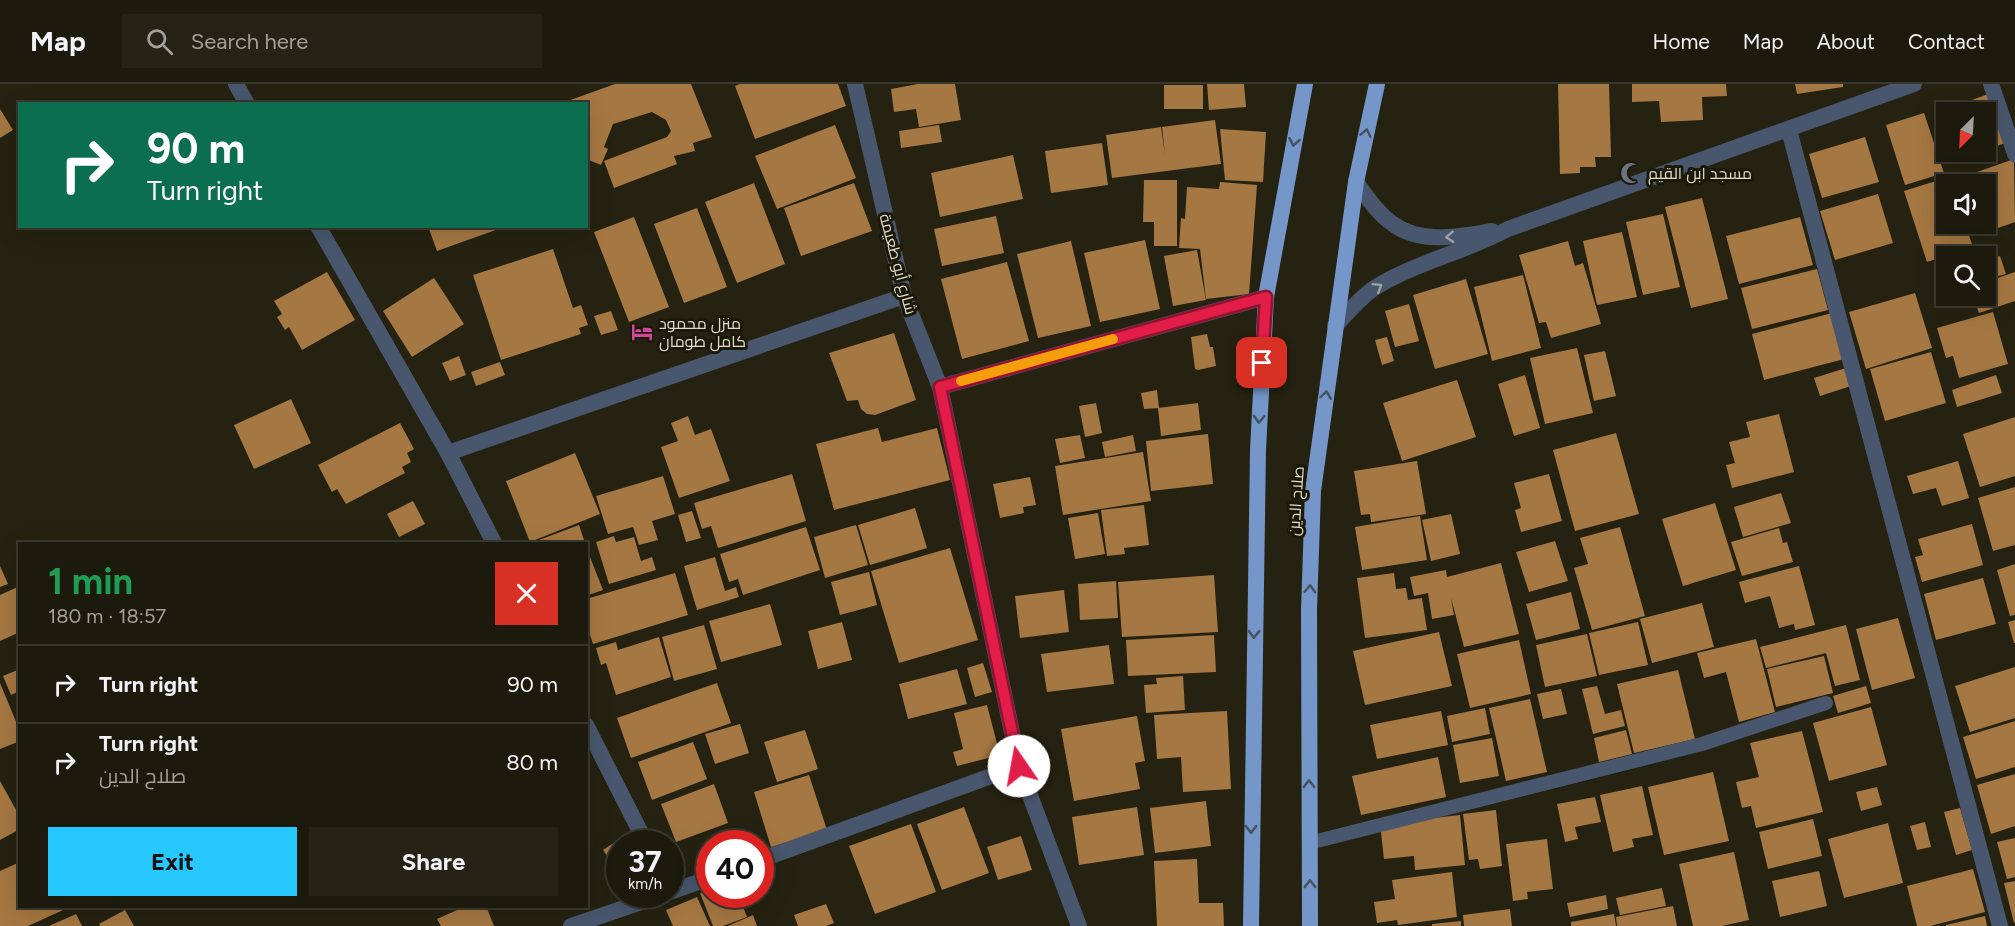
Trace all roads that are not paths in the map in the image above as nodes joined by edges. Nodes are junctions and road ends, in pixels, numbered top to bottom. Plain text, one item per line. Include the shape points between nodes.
1 (236, 84) edge
2 (855, 84) edge
3 (1305, 84) edge
4 (1377, 84) edge
5 (1914, 84) edge
6 (1991, 84) edge
7 (246, 102) edge
8 (1789, 130) junction
9 (2015, 154) edge
10 (1356, 182) junction
11 (319, 228) edge
12 (1508, 229) junction
13 (904, 296) junction
14 (1266, 297) junction
15 (1335, 326) junction
16 (940, 387) junction
17 (448, 453) junction
18 (493, 542) edge
19 (1826, 703) dead end
20 (588, 729) edge
21 (1019, 766) junction
22 (639, 830) edge
23 (1309, 843) junction
24 (774, 855) edge
25 (635, 908) edge
26 (609, 920) edge
27 (571, 926) edge
28 (1079, 926) edge
29 (1251, 926) edge
30 (1311, 926) edge
31 (2000, 926) edge

1 - 7 street
2 - 13 street, شارع أبو طعيمة
3 -> 14 highway
10 -> 4 highway, صلاح الدين
5 - 8 street
6 - 9 street
8 - 12 street
8 - 31 street
12 -> 10 street via 1454,237 1406,231 1376,209
10 - 15 highway, صلاح الدين
11 - 17 street
15 -> 12 street via 1374,288 1411,268 1483,243
13 - 16 street, شارع أبو طعيمة
13 - 17 street
14 - 16 street
14 -> 29 highway via 1257,462
23 -> 15 highway, صلاح الدين via 1313,491
16 - 21 street, شارع أبو طعيمة
17 - 18 street
19 - 23 lane via 1702,744
20 - 22 street
21 - 24 street
21 - 28 street, شارع أبو طعيمة
30 -> 23 highway, صلاح الدين
25 - 26 street
26 - 27 street

